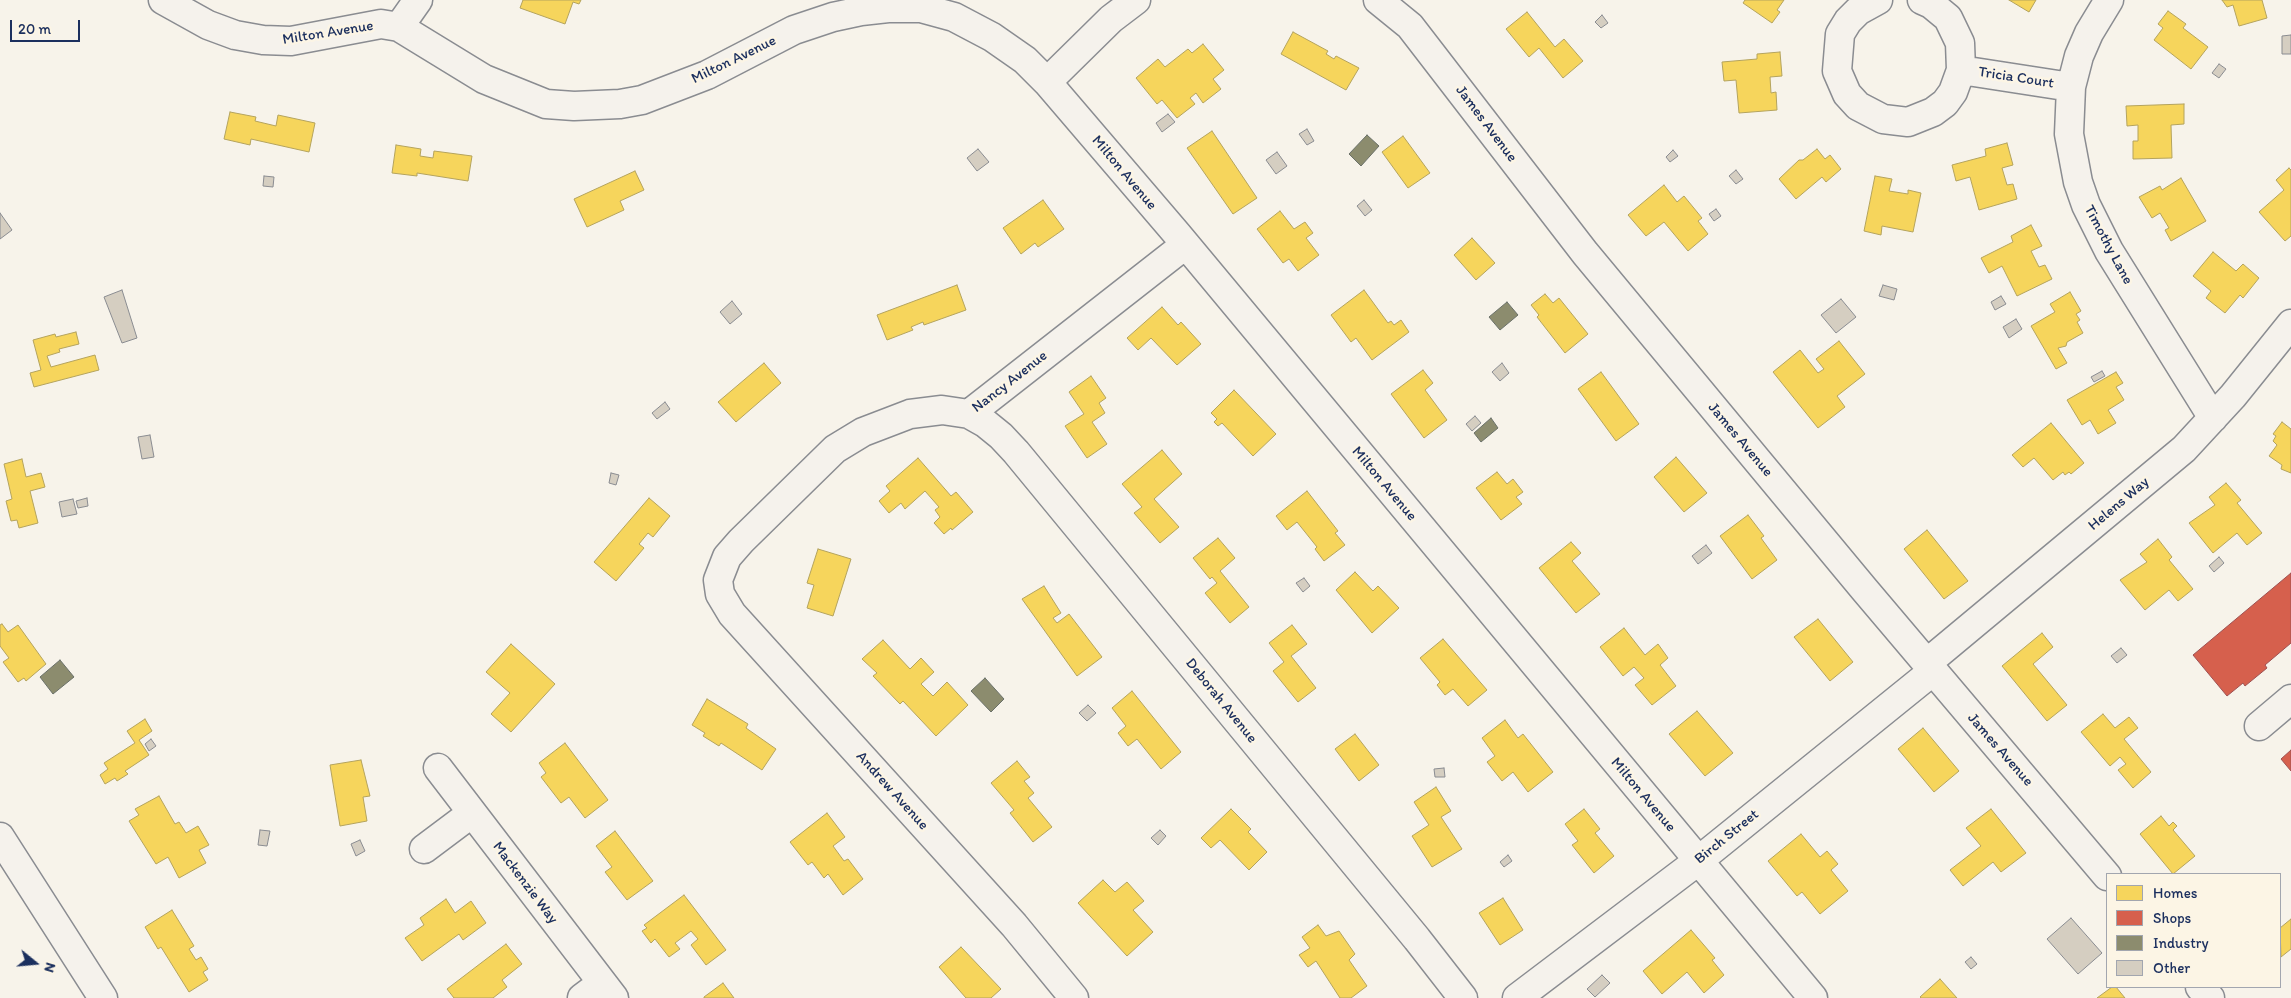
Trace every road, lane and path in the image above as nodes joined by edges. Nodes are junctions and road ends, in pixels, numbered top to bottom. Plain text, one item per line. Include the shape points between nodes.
1 (163, 0) edge
2 (418, 0) edge
3 (1136, 0) edge
4 (1378, 0) edge
5 (1878, 0) edge
6 (1922, 0) edge
7 (2109, 0) edge
8 (400, 27) junction
9 (1962, 70) junction
10 (1046, 82) junction
11 (2071, 87) junction
12 (1186, 245) junction
13 (2291, 324) edge
14 (969, 414) junction
15 (2213, 418) junction
16 (718, 580) joint
17 (1930, 667) junction
18 (2291, 699) edge
19 (2259, 726) dead end
20 (438, 768) dead end
21 (472, 814) junction
22 (0, 837) edge
23 (424, 849) dead end
24 (1698, 861) junction
25 (2106, 875) edge
26 (2201, 988) edge
27 (599, 993) edge
28 (103, 998) edge
29 (1074, 998) edge
30 (1463, 998) edge
31 (1516, 998) edge
32 (1813, 998) edge
33 (2210, 998) edge

1 - 8 street, Milton Avenue via 208,25 263,40 291,41 381,24
2 - 8 street
3 - 10 street via 1085,42
4 - 17 street, James Avenue via 1410,26 1584,254
5 - 9 street, Tricia Court via 1858,11 1840,34 1837,71 1847,94 1858,106 1883,120 1908,122 1921,118 1945,103
6 - 9 street, Tricia Court via 1948,18 1960,43
7 - 11 street, Timothy Lane via 2089,33
8 - 10 street, Milton Avenue via 484,79 546,104 574,106 642,100 707,75 794,30 833,17 888,8 921,8 954,17 992,37 1025,60
9 - 11 street, Tricia Court
10 - 12 street, Milton Avenue
11 - 15 street, Timothy Lane via 2069,134 2086,205 2122,275
12 - 14 street, Nancy Avenue
12 - 24 street, Milton Avenue
13 - 15 street, Helens Way
14 - 16 street, Nancy Avenue via 942,410 910,414 863,432 835,449 741,541 727,557
14 - 30 street, Deborah Avenue via 985,423 1016,452
15 - 17 street, Helens Way via 2162,468
16 - 29 street, Andrew Avenue via 720,594 732,614 1014,925
17 - 24 street, Birch Street
17 - 25 street, James Avenue
18 - 19 street
20 - 21 street, Mackenzie Way
21 - 23 street
21 - 27 street, Mackenzie Way
22 - 28 street
24 - 31 street, Birch Street
24 - 32 street, Milton Avenue
26 - 33 street

